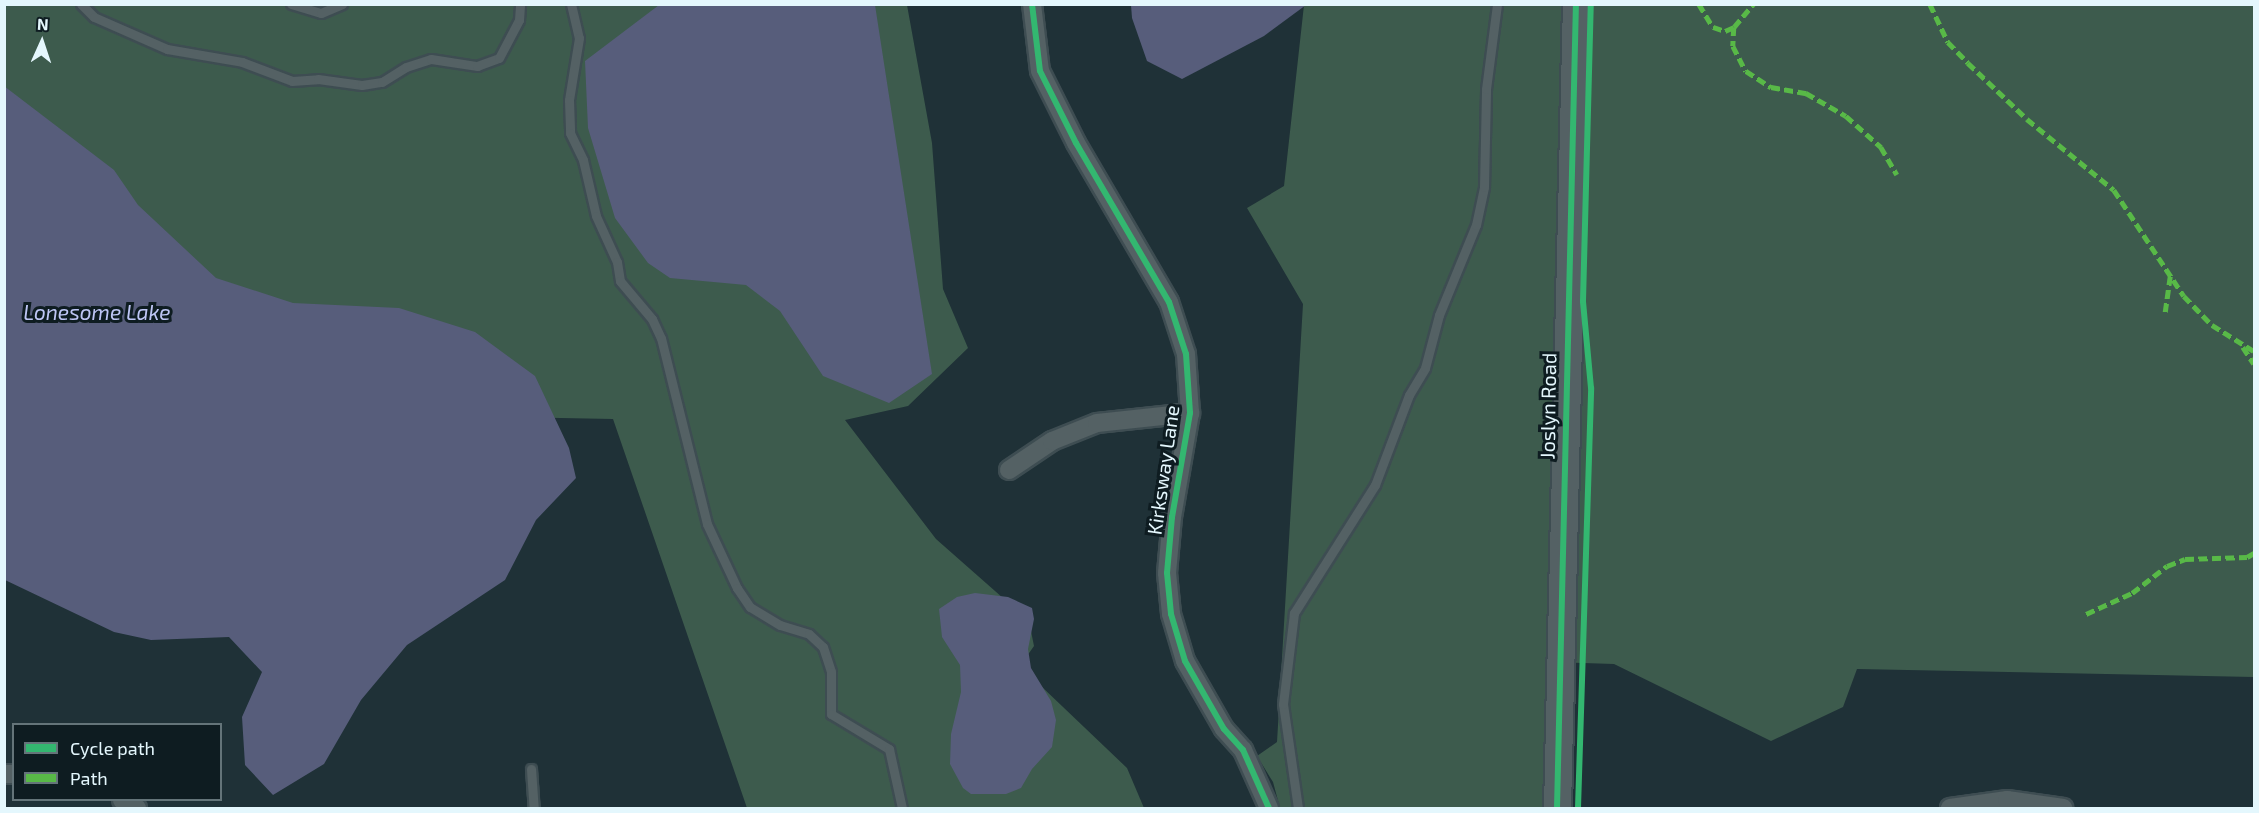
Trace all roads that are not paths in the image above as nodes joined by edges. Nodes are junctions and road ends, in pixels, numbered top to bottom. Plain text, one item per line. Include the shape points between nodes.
1 (81, 4) edge
2 (291, 4) edge
3 (342, 4) edge
4 (520, 4) edge
5 (571, 4) edge
6 (1032, 4) edge
7 (1497, 4) edge
8 (1576, 4) edge
9 (1190, 413) junction
10 (1009, 470) dead end
11 (531, 769) dead end
12 (534, 808) edge
13 (902, 808) edge
14 (1269, 808) edge
15 (1298, 808) edge
16 (1557, 808) edge
17 (1950, 808) edge
18 (2063, 808) edge

1 - 4 lane via 94,17 167,49 242,62 292,81 318,79 362,85 382,82 406,67 431,59 477,66 499,58 519,20
2 - 3 lane via 321,13
5 - 13 lane via 579,38 568,100 570,133 583,160 596,216 621,280 652,319 661,338 707,524 750,607 780,625 808,634 823,647 831,672 831,714 889,749
6 - 9 street, Kirksway Lane via 1040,71 1076,143 1169,302 1186,354
7 - 15 lane via 1486,89 1484,187 1476,225 1439,315 1425,368 1409,395 1375,485 1294,613 1283,704
8 - 16 street, Joslyn Road
9 - 10 street via 1097,423 1052,441
9 - 14 street, Kirksway Lane via 1172,517 1167,573 1171,614 1185,661 1213,711 1243,750
11 - 12 lane
17 - 18 street via 2007,800

